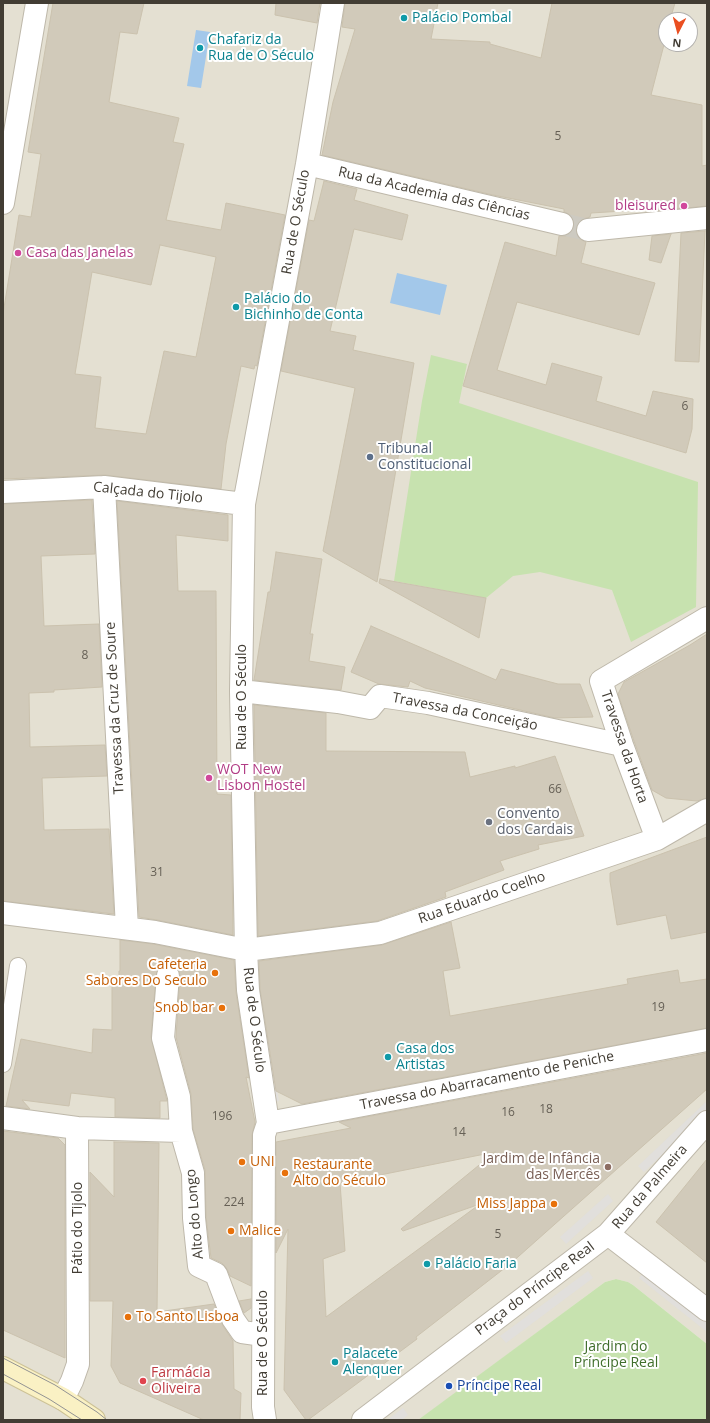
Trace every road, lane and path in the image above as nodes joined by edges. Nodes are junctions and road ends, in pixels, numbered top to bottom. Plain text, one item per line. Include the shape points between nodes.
1 (37, 3) edge
2 (334, 3) edge
3 (307, 164) junction
4 (3, 203) edge
5 (707, 218) edge
6 (562, 224) tunnel mouth
7 (588, 230) tunnel mouth
8 (104, 487) junction
9 (3, 492) edge
10 (244, 504) junction
11 (707, 618) edge
12 (241, 691) junction
13 (622, 745) junction
14 (707, 810) edge
15 (657, 839) junction
16 (3, 913) edge
17 (127, 928) junction
18 (246, 950) junction
19 (18, 966) dead end
20 (168, 976) dead end
21 (707, 1040) edge
22 (3, 1064) edge
23 (3, 1118) edge
24 (707, 1122) edge
25 (268, 1123) junction
26 (77, 1128) junction
27 (181, 1131) junction
28 (608, 1234) junction
29 (707, 1310) edge
30 (263, 1335) junction
31 (3, 1368) edge
32 (63, 1399) junction
33 (94, 1420) edge
34 (265, 1420) edge
35 (363, 1420) edge

1 - 4 street
2 - 3 street, Rua de O Século
3 - 6 street, Rua da Academia das Ciências
3 - 10 street, Rua de O Século
5 - 7 street
8 - 9 street, Calçada do Tijolo
8 - 10 street, Calçada do Tijolo
8 - 17 street, Travessa da Cruz de Soure
10 - 12 street, Rua de O Século
11 - 13 street, Travessa da Horta via 601,681
12 - 13 street, Travessa da Conceição via 370,708 380,696 428,703
12 - 18 street, Rua de O Século
13 - 15 street, Travessa da Horta
14 - 15 street, Rua Eduardo Coelho
15 - 18 street, Rua Eduardo Coelho via 380,933
16 - 17 street, Rua Eduardo Coelho
17 - 18 street, Rua Eduardo Coelho
18 - 25 street, Rua de O Século via 248,990
19 - 22 lane
20 - 27 street, Alto do Longo via 163,1038 179,1097
21 - 25 street, Travessa do Abarracamento de Peniche
23 - 26 street
24 - 28 street, Rua da Palmeira
25 - 30 street, Rua de O Século via 264,1135
26 - 27 street
26 - 32 street, Pátio do Tijolo via 78,1364
27 - 30 street, Alto do Longo via 193,1173 199,1266 216,1274 233,1319 242,1332
28 - 29 street, Praça do Príncipe Real
28 - 35 street, Praça do Príncipe Real
30 - 34 street, Rua de O Século
31 - 32 main road
32 - 33 main road

